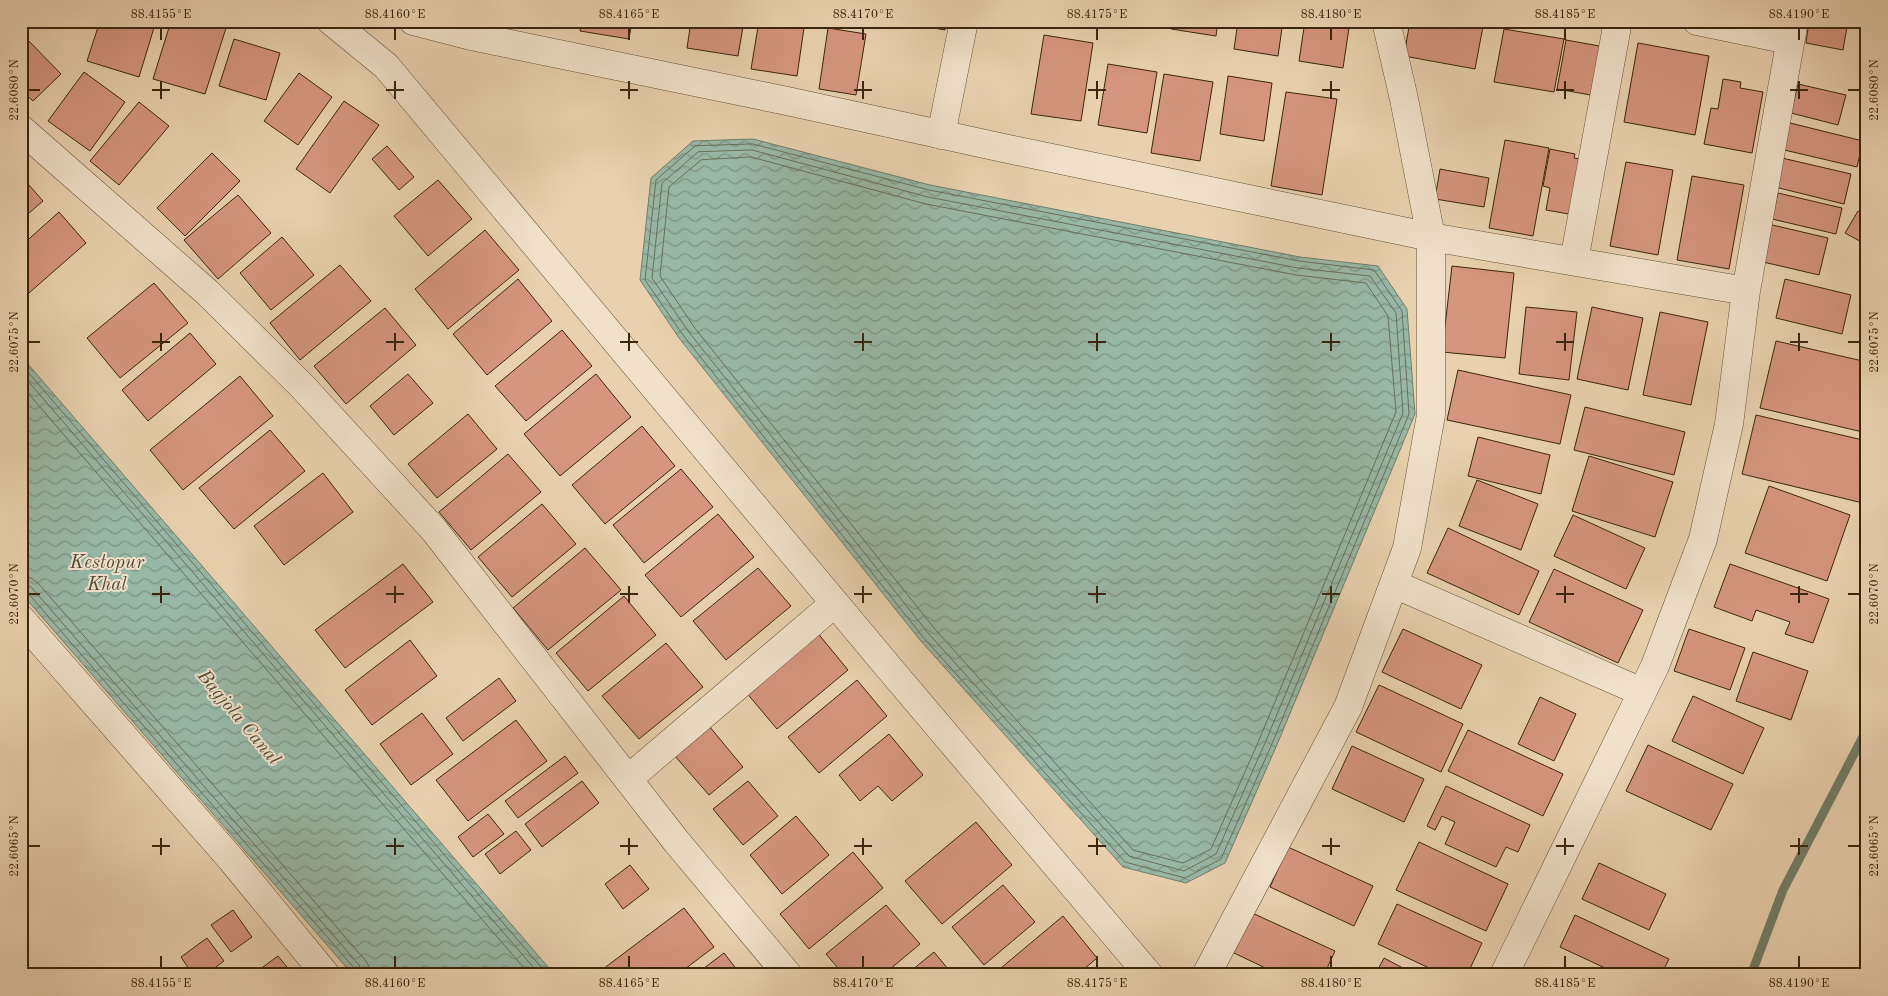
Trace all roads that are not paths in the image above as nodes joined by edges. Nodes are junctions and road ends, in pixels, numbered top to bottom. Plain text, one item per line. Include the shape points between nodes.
1 (331, 21) edge
2 (412, 21) edge
3 (964, 21) edge
4 (1386, 21) edge
5 (1618, 21) edge
6 (1697, 21) edge
7 (1791, 30) edge
8 (21, 129) edge
9 (941, 134) junction
10 (1431, 237) junction
11 (1574, 261) junction
12 (1746, 291) junction
13 (1394, 584) junction
14 (835, 603) junction
15 (21, 619) edge
16 (1642, 692) junction
17 (628, 779) junction
18 (326, 975) edge
19 (788, 975) edge
20 (1149, 975) edge
21 (1206, 975) edge
22 (1504, 975) edge

1 - 14 street via 386,66
2 - 9 street
3 - 9 street
4 - 10 street
5 - 11 street
6 - 7 street
7 - 12 street
8 - 17 street via 208,293 303,387 434,530
9 - 10 street
10 - 11 street
10 - 13 street via 1431,415 1407,548
11 - 12 street
12 - 16 street via 1729,424 1704,539
13 - 16 street
13 - 21 street via 1348,707
14 - 17 street
14 - 20 street
15 - 18 street via 231,859
16 - 22 street
17 - 19 street

